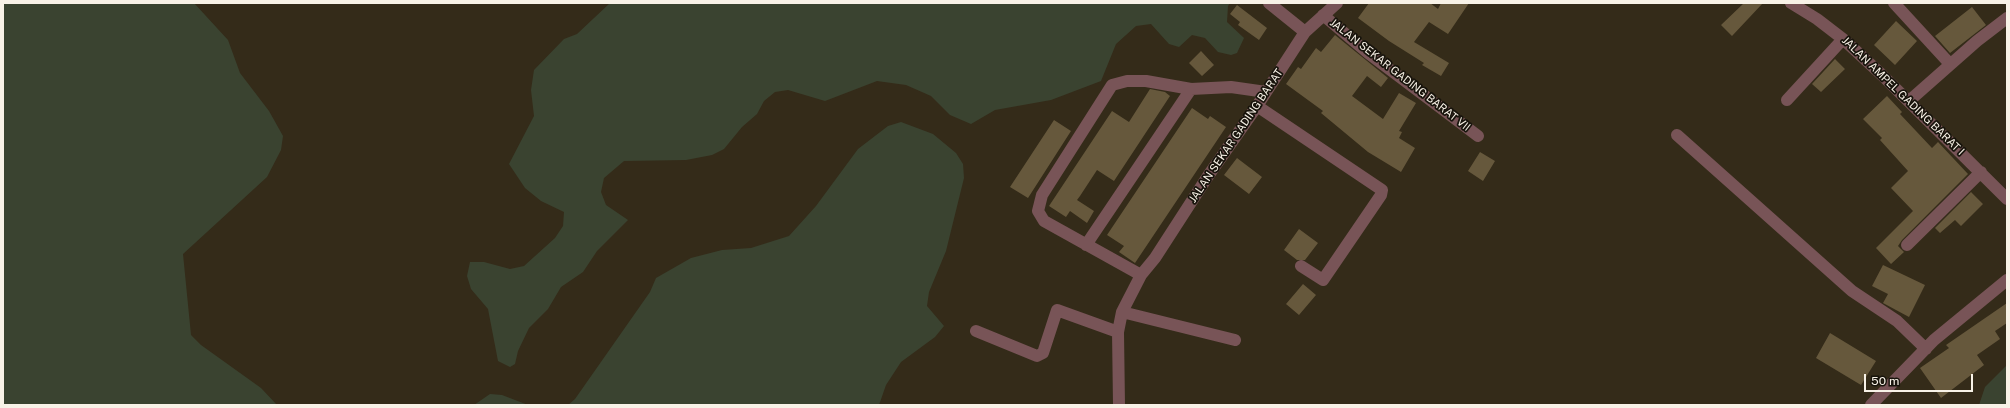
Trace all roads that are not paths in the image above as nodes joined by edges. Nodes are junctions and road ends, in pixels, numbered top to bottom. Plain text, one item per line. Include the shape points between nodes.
1 (1269, 3) edge
2 (1337, 3) edge
3 (1791, 3) edge
4 (1894, 3) edge
5 (1323, 15) junction
6 (2007, 18) edge
7 (1305, 32) junction
8 (1843, 39) junction
9 (1950, 64) junction
10 (1191, 89) junction
11 (1266, 92) junction
12 (1787, 100) dead end
13 (1909, 101) junction
14 (1257, 106) junction
15 (1677, 135) dead end
16 (1478, 136) dead end
17 (1981, 172) junction
18 (2007, 199) edge
19 (1086, 245) junction
20 (1907, 245) dead end
21 (1301, 266) dead end
22 (1141, 276) junction
23 (2007, 280) edge
24 (1122, 312) junction
25 (976, 331) dead end
26 (1118, 332) junction
27 (1235, 340) dead end
28 (1926, 349) junction
29 (1119, 405) edge
30 (1870, 405) edge

1 - 7 street
2 - 5 street, JALAN SEKAR GADING BARAT
3 - 8 street, JALAN AMPEL GADING BARAT I
4 - 9 street
5 - 7 street, JALAN SEKAR GADING BARAT
5 - 16 street, JALAN SEKAR GADING BARAT VII via 1368,53
6 - 9 street
7 - 11 street, JALAN SEKAR GADING BARAT
8 - 12 street
8 - 13 street, JALAN AMPEL GADING BARAT I
9 - 13 street
10 - 11 street via 1231,87
10 - 19 street
10 - 19 street via 1146,81 1112,85 1042,195 1038,211 1044,221
11 - 14 street, JALAN SEKAR GADING BARAT
13 - 17 street, JALAN AMPEL GADING BARAT I
14 - 21 street via 1382,190 1323,280
14 - 22 street, JALAN SEKAR GADING BARAT via 1208,176 1156,258
15 - 28 street via 1852,290 1897,321
17 - 18 street, JALAN AMPEL GADING BARAT I
17 - 20 street
19 - 22 street
22 - 24 street, JALAN SEKAR GADING BARAT
23 - 28 street
24 - 26 street, JALAN SEKAR GADING BARAT
24 - 27 street
25 - 26 street via 1037,356 1043,353 1057,310
26 - 29 street, JALAN SEKAR GADING BARAT
28 - 30 street

